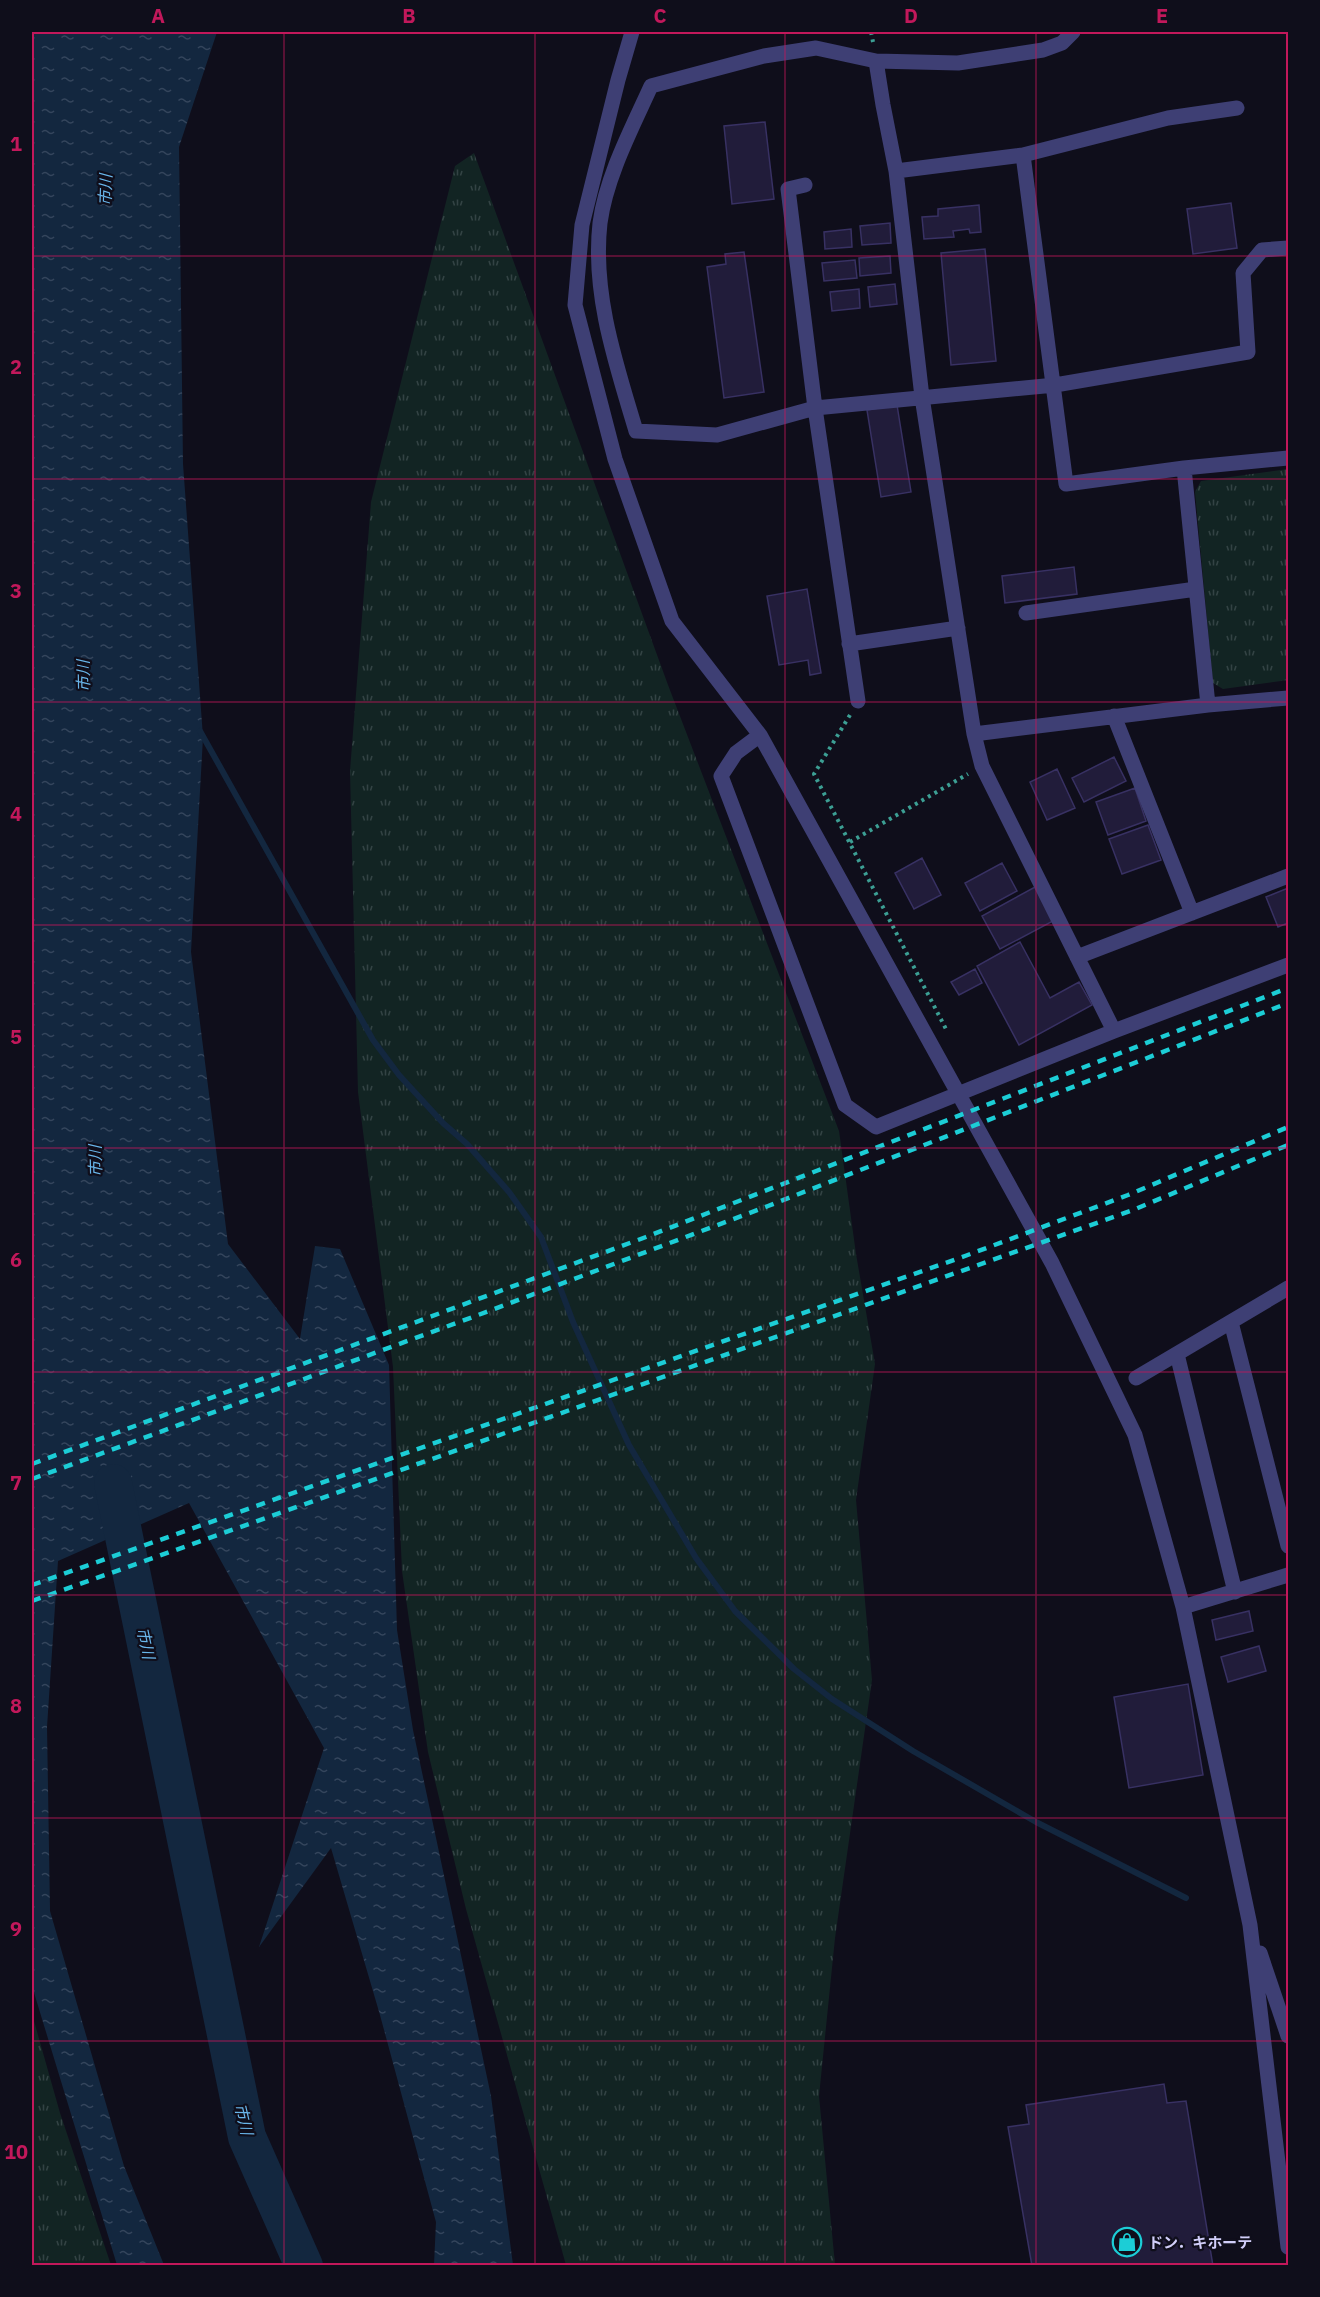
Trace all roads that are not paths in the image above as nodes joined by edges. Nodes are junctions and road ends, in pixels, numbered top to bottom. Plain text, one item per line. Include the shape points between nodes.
1 (632, 32) edge
2 (1073, 32) edge
3 (876, 61) junction
4 (1237, 108) dead end
5 (1023, 155) junction
6 (896, 171) junction
7 (805, 186) dead end
8 (600, 223) junction
9 (582, 225) junction
10 (1288, 248) edge
11 (1054, 385) junction
12 (922, 397) junction
13 (815, 408) junction
14 (1288, 458) edge
15 (1184, 468) junction
16 (1196, 589) junction
17 (1026, 613) dead end
18 (958, 628) junction
19 (849, 644) junction
20 (1288, 698) edge
21 (858, 701) road end
22 (1208, 705) junction
23 (1114, 716) junction
24 (974, 734) junction
25 (759, 735) junction
26 (1288, 876) edge
27 (1192, 913) junction
28 (1077, 957) junction
29 (1288, 965) edge
30 (1114, 1031) junction
31 (960, 1095) junction
32 (1288, 1288) edge
33 (1231, 1322) junction
34 (1177, 1354) junction
35 (1136, 1378) dead end
36 (1288, 1546) edge
37 (1288, 1575) edge
38 (1235, 1592) junction
39 (1184, 1607) junction
40 (1250, 1925) junction
41 (1288, 2036) edge
42 (1288, 2247) edge

1 - 9 street
2 - 3 street via 1062,43 1043,50 958,63
3 - 6 street
3 - 8 street via 816,48 764,56 651,86 615,168
4 - 5 street via 1168,118
5 - 6 street
5 - 11 street
6 - 12 street
7 - 13 street via 788,189
8 - 9 street
8 - 13 street via 600,269 608,338 636,430 717,435
9 - 25 street via 575,305 615,459 672,621
10 - 11 street via 1262,250 1243,273 1248,352
11 - 12 street
11 - 15 street via 1066,484
12 - 13 street
12 - 18 street
13 - 19 street
14 - 15 street
15 - 16 street
16 - 17 street
16 - 22 street
18 - 19 street
18 - 24 street
19 - 21 street
20 - 22 street
22 - 23 street
23 - 24 street
23 - 27 street
24 - 28 street via 982,766
25 - 31 street
25 - 31 street via 736,753 721,776 845,1105 876,1127
26 - 27 street
27 - 28 street
28 - 30 street
29 - 30 street
30 - 31 street
31 - 39 street via 1052,1263 1135,1435
32 - 33 street
33 - 34 street
33 - 36 street
34 - 35 street
34 - 38 street
37 - 38 street
38 - 39 street
39 - 40 street
40 - 41 street
40 - 42 street

